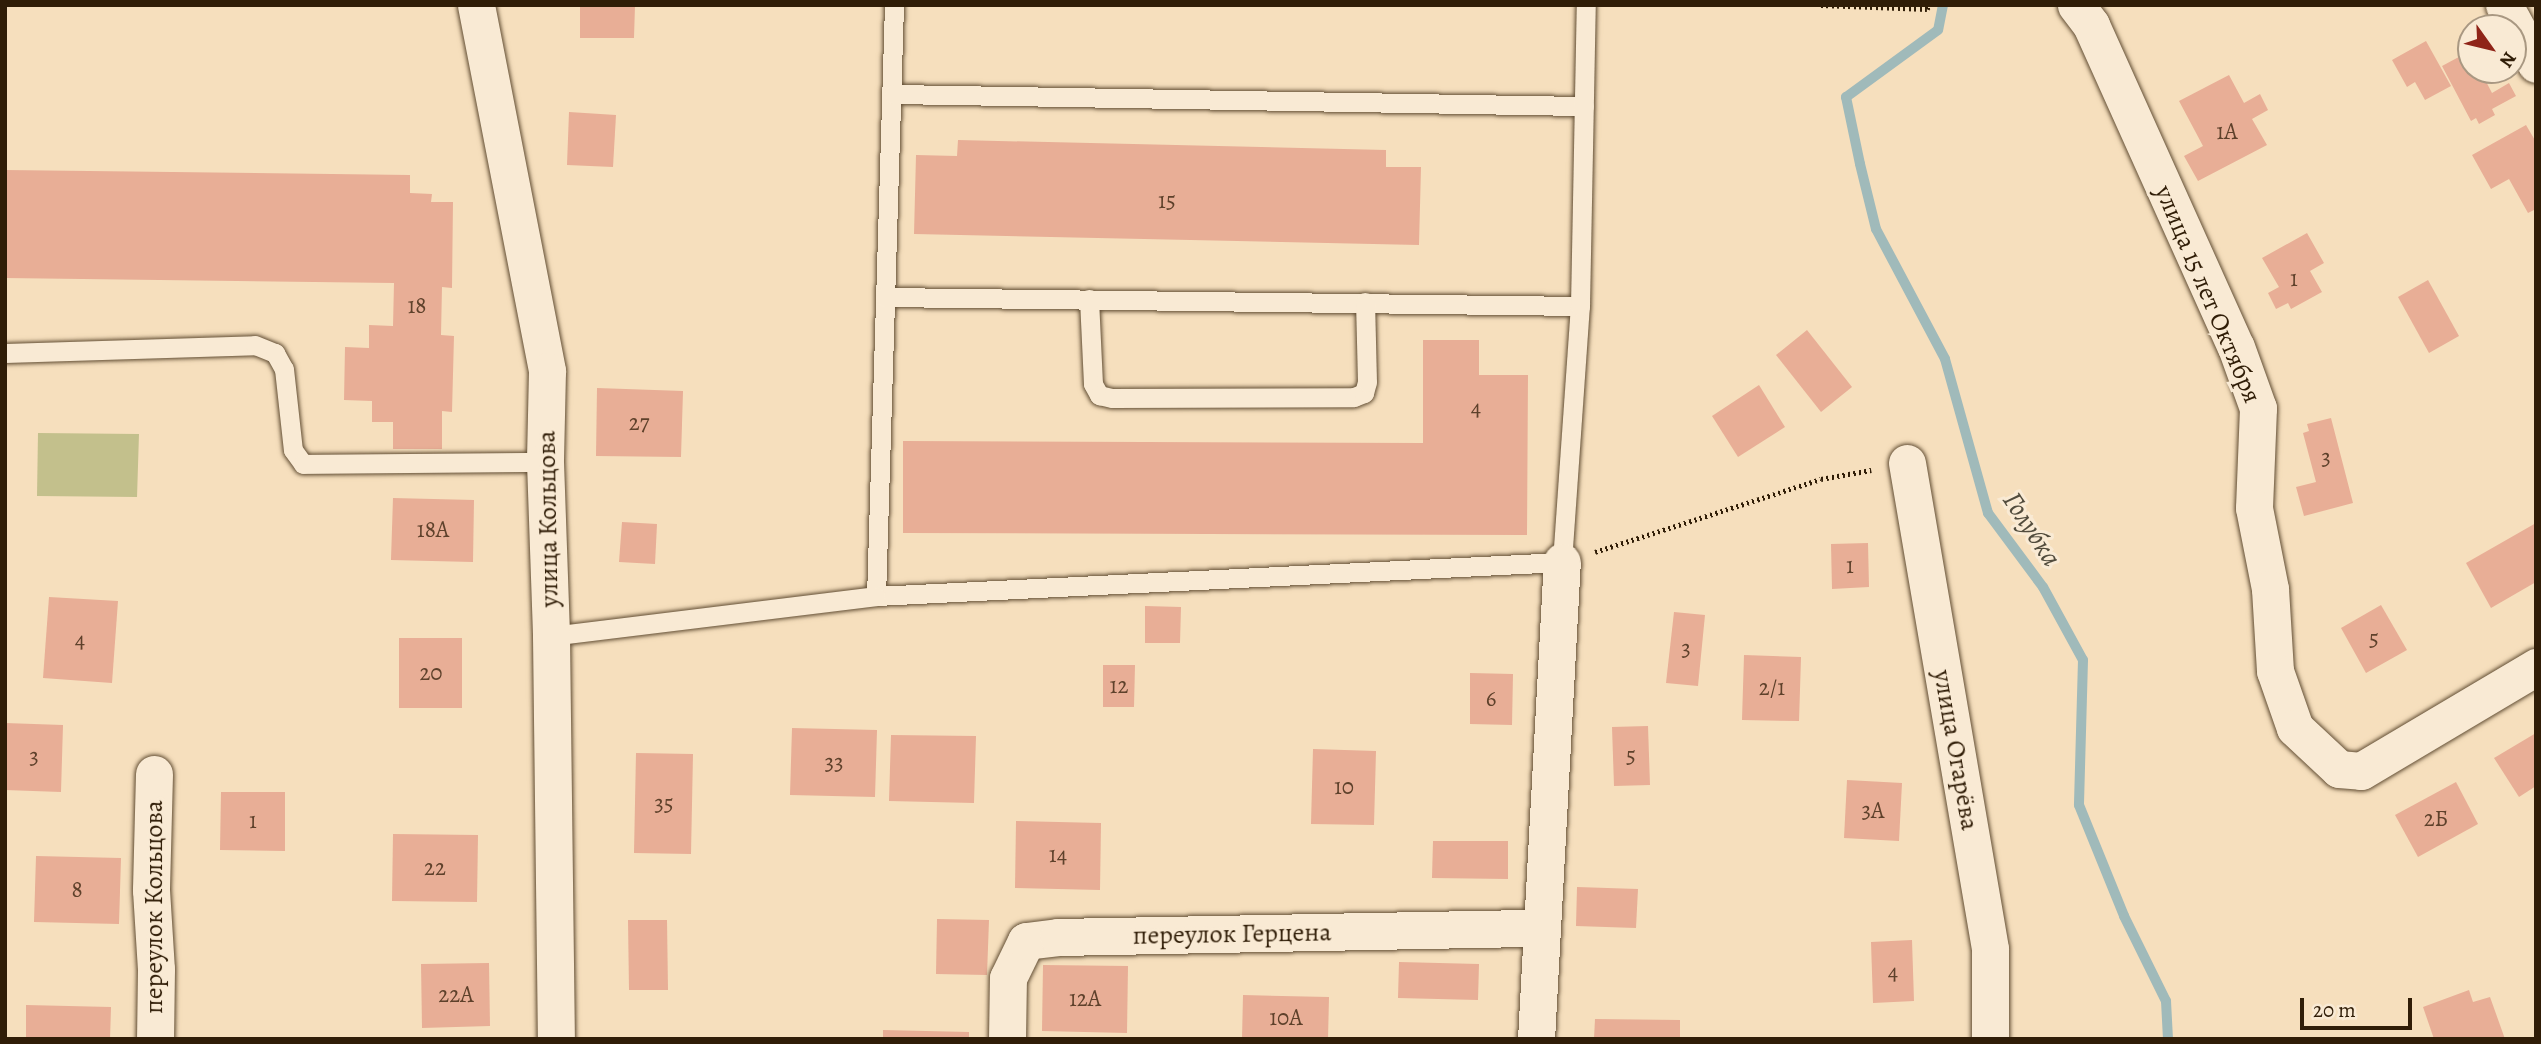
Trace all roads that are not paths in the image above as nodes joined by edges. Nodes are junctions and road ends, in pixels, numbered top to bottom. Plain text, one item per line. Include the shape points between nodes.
1 (476, 5) edge
2 (894, 5) edge
3 (1586, 5) edge
4 (2076, 5) edge
5 (2504, 5) edge
6 (2536, 64) edge
7 (894, 94) junction
8 (1584, 106) junction
9 (886, 297) junction
10 (1089, 299) junction
11 (1365, 302) junction
12 (1580, 306) junction
13 (5, 353) edge
14 (544, 463) junction
15 (1907, 463) road end
16 (1562, 562) junction
17 (876, 596) junction
18 (551, 636) junction
19 (2536, 667) edge
20 (154, 774) dead end
21 (1540, 928) junction
22 (155, 1039) edge
23 (556, 1039) edge
24 (1007, 1039) edge
25 (1536, 1039) edge
26 (1990, 1039) edge

1 - 14 street, улица Кольцова via 547,371
2 - 7 lane
3 - 8 lane
4 - 19 street, улица 15 лет Октября via 2108,62 2236,347 2258,408 2254,508 2270,589 2275,671 2295,728 2339,769 2361,771
5 - 6 street
7 - 8 lane
7 - 9 lane
8 - 12 lane
9 - 10 lane
9 - 17 lane
10 - 11 lane
10 - 11 lane via 1093,384 1100,395 1112,398 1354,397 1364,393 1367,382
11 - 12 lane
12 - 16 lane
13 - 14 lane via 255,345 275,353 284,369 293,450 303,464
14 - 18 street, улица Кольцова
15 - 26 street, улица Огарёва via 1990,949
16 - 17 lane
16 - 21 street
17 - 18 lane
18 - 23 street, улица Кольцова
20 - 22 street, переулок Кольцова
21 - 24 street, переулок Герцена via 1058,937 1026,942 1008,978
21 - 25 street

